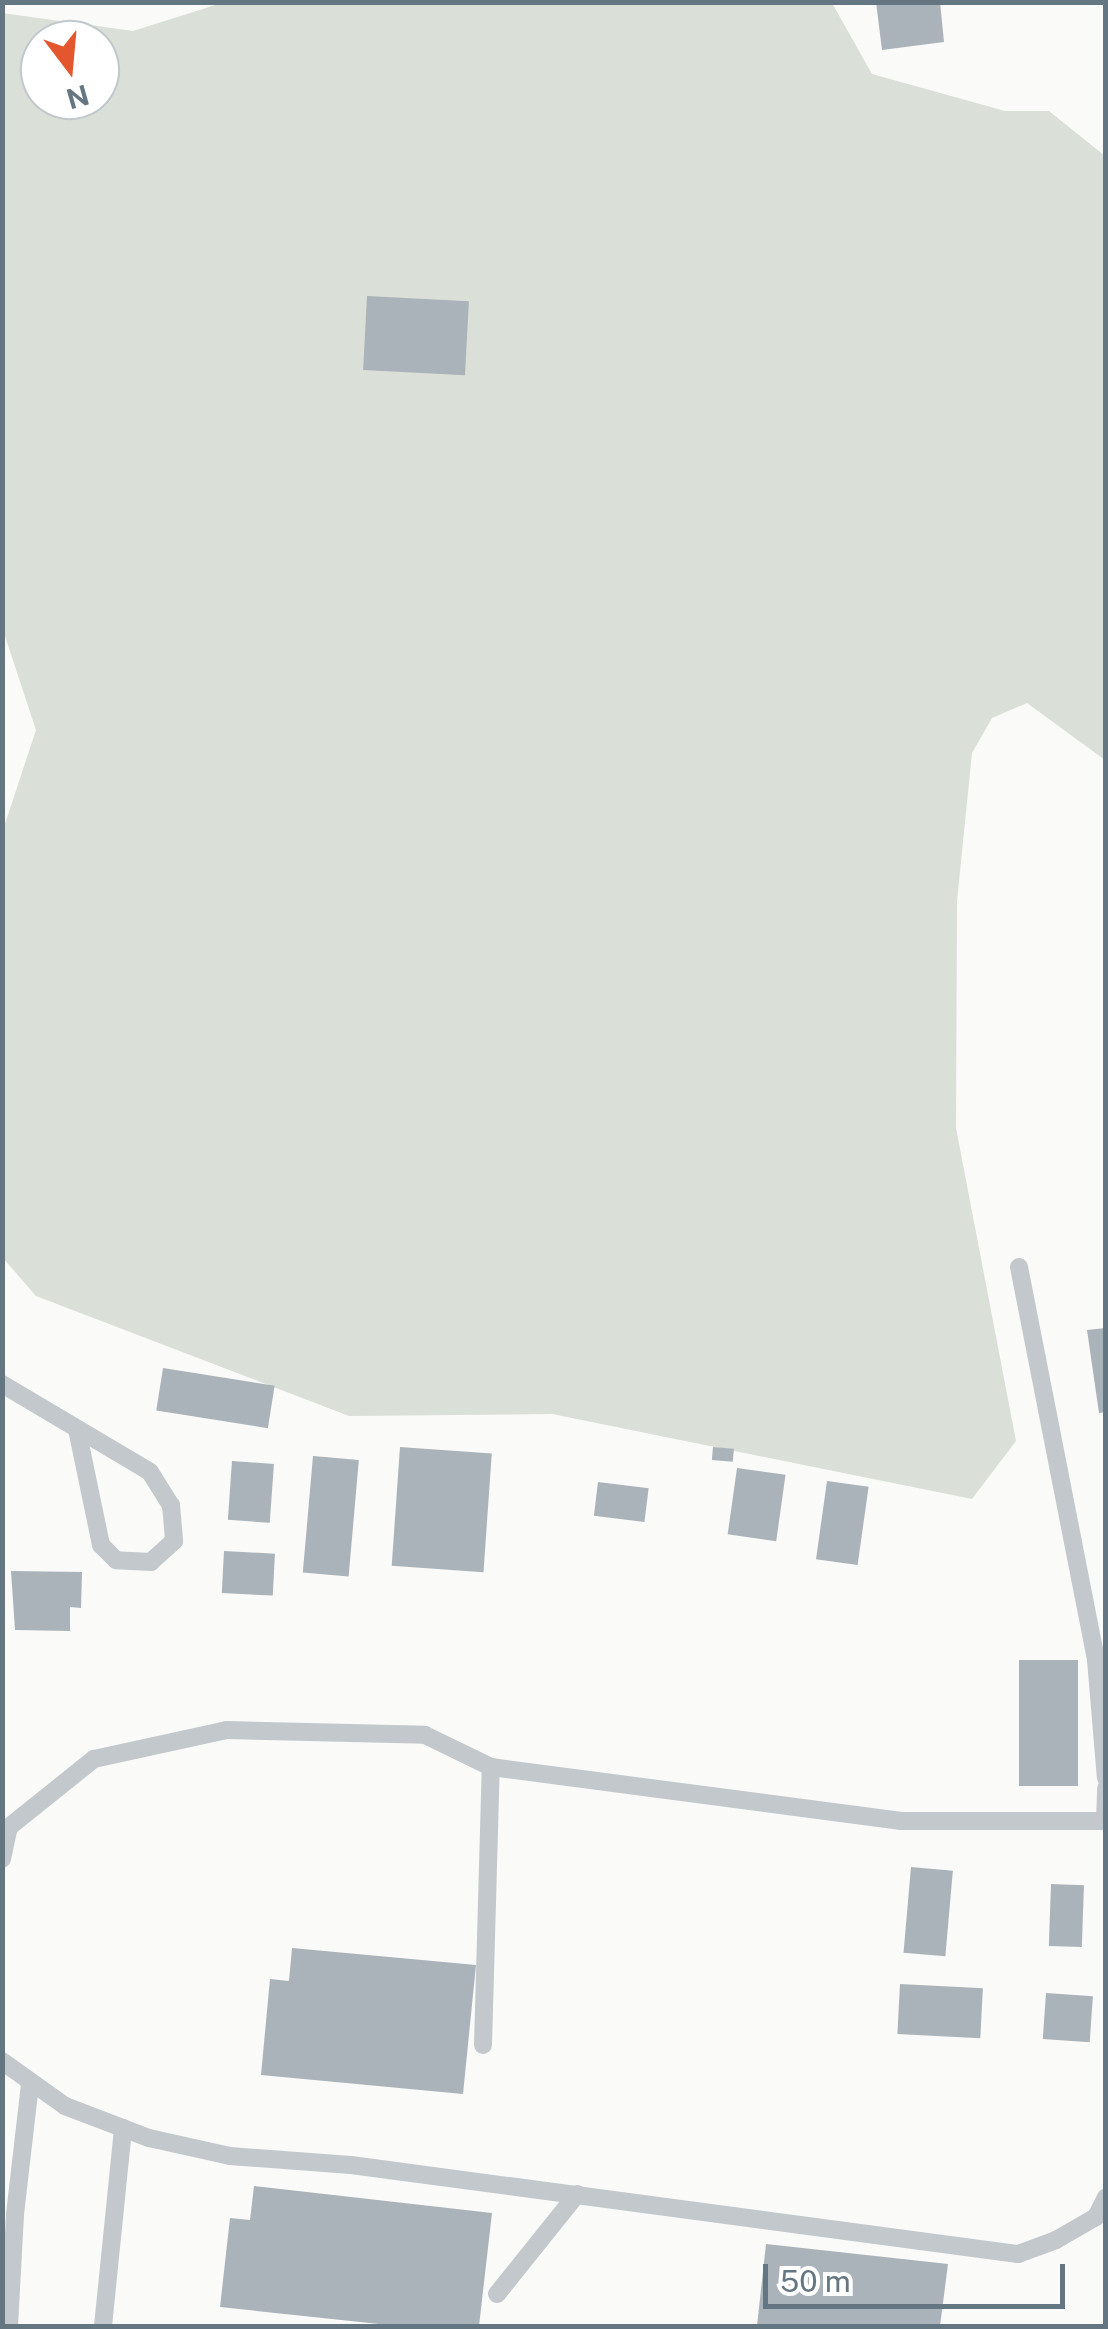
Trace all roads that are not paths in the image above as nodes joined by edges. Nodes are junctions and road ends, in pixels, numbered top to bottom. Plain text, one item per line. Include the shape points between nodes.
1 (1019, 1268) dead end
2 (2, 1384) edge
3 (77, 1428) junction
4 (491, 1767) junction
5 (1106, 1778) edge
6 (1106, 1788) edge
7 (1105, 1822) edge
8 (2, 1859) edge
9 (483, 2045) dead end
10 (2, 2061) edge
11 (30, 2084) junction
12 (123, 2128) junction
13 (578, 2194) junction
14 (1106, 2197) edge
15 (497, 2294) dead end
16 (9, 2326) edge
17 (103, 2326) edge

1 - 5 lane via 1096,1660
2 - 3 lane
3 - 3 lane via 101,1546 116,1560 151,1562 174,1541 171,1505 150,1472
4 - 7 lane via 901,1821
4 - 8 lane via 425,1735 227,1730 94,1759 9,1827
4 - 9 lane
6 - 7 lane
10 - 11 lane
11 - 12 lane
11 - 16 lane
12 - 13 lane via 230,2156
12 - 17 lane
13 - 14 lane via 1018,2254 1096,2217
13 - 15 lane

